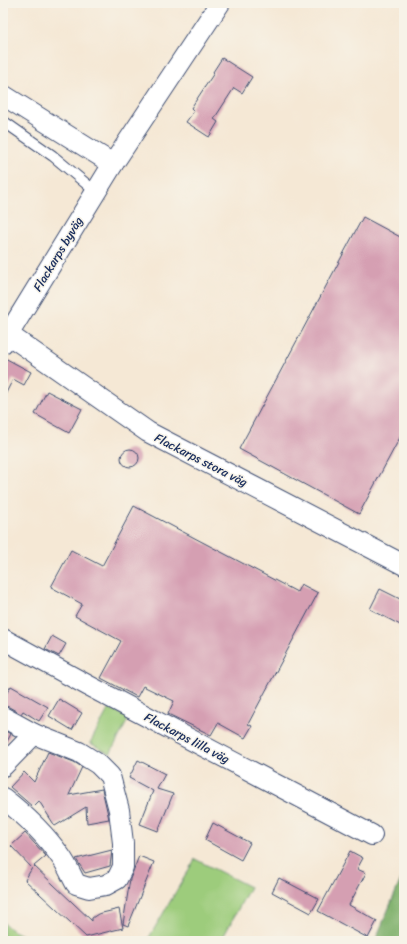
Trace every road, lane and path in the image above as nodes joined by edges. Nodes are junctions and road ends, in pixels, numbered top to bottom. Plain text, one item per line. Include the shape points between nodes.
1 (220, 3) edge
2 (3, 95) edge
3 (3, 121) edge
4 (112, 164) junction
5 (96, 192) junction
6 (6, 339) edge
7 (404, 565) edge
8 (3, 639) edge
9 (3, 717) edge
10 (34, 734) junction
11 (3, 766) edge
12 (3, 798) edge
13 (372, 835) dead end

1 - 4 street, Flackarps byväg
2 - 4 street
3 - 5 lane via 53,156
4 - 5 street, Flackarps byväg
5 - 6 street, Flackarps byväg
6 - 7 street, Flackarps stora väg via 148,432
8 - 13 street, Flackarps lilla väg
9 - 10 street
10 - 11 street
10 - 12 street via 79,752 98,764 110,776 119,810 123,843 123,867 117,879 106,885 89,888 76,884 62,858 40,831

